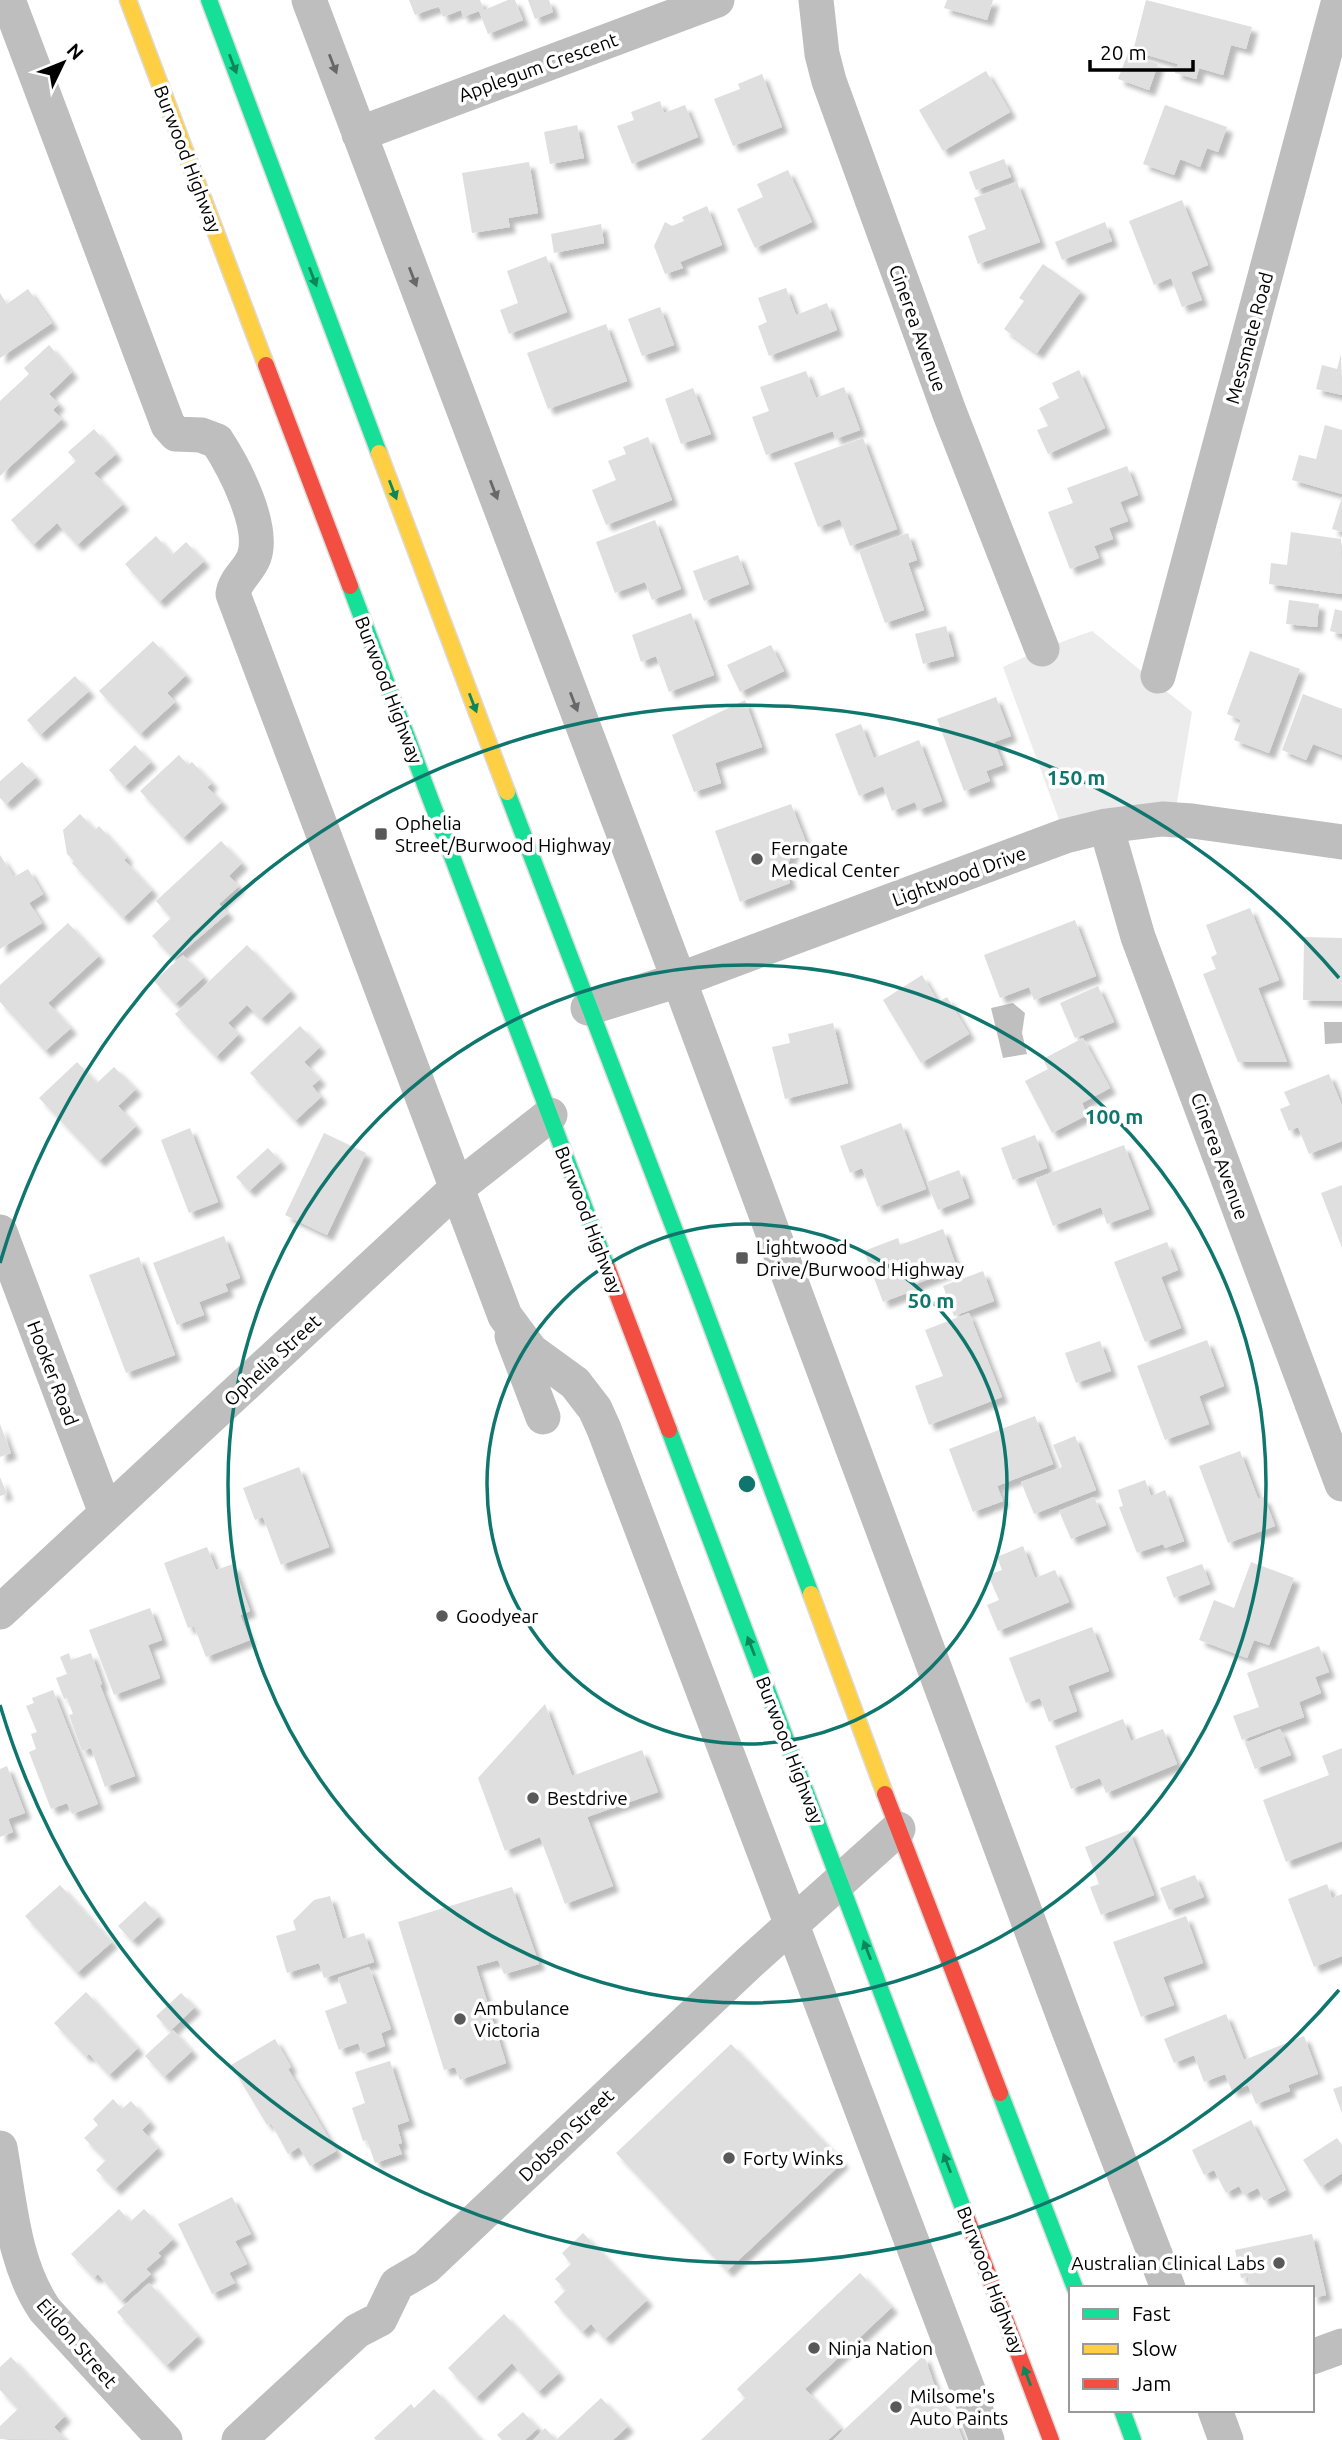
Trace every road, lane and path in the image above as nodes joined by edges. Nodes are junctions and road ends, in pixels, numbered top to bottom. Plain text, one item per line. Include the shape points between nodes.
1 (8, 0) edge
2 (128, 0) edge
3 (209, 0) edge
4 (309, 0) edge
5 (717, 0) edge
6 (816, 0) edge
7 (1339, 0) edge
8 (359, 134) junction
9 (1042, 649) dead end
10 (1158, 676) dead end
11 (1106, 826) junction
12 (1342, 842) edge
13 (679, 980) junction
14 (588, 1008) junction
15 (550, 1115) junction
16 (457, 1188) junction
17 (0, 1232) edge
18 (505, 1316) junction
19 (543, 1417) dead end
20 (1342, 1484) edge
21 (106, 1513) junction
22 (0, 1612) edge
23 (898, 1829) junction
24 (841, 1880) junction
25 (793, 1925) junction
26 (0, 2148) edge
27 (1074, 2286) edge
28 (1167, 2286) edge
29 (1342, 2346) edge
30 (1314, 2356) edge
31 (1123, 2412) edge
32 (1216, 2412) edge
33 (165, 2440) edge
34 (239, 2440) edge
35 (987, 2440) edge
36 (1051, 2440) edge
37 (1133, 2440) edge
38 (1226, 2440) edge

1 - 16 street via 168,425 176,434 217,441 252,518 257,548 233,594
2 - 15 highway, Burwood Highway
3 -> 14 highway
4 -> 8 street
5 - 8 street, Applegum Crescent
6 - 9 street, Cinerea Avenue via 828,81
7 - 10 street, Messmate Road
8 -> 13 street
11 - 12 street, Lightwood Drive via 1163,819
11 - 13 street, Lightwood Drive via 1065,836
11 - 20 street, Cinerea Avenue via 1139,937
13 - 14 street, Lightwood Drive
13 - 28 street
14 - 23 highway
15 - 16 street, Ophelia Street
24 -> 15 highway, Burwood Highway
16 - 18 street
16 - 21 street, Ophelia Street
17 - 21 street, Hooker Road
18 - 19 street
18 - 25 street via 531,1351 586,1395 599,1419
21 - 22 street, Ophelia Street
23 - 24 street, Dobson Street
23 - 27 highway
24 - 25 street, Dobson Street
36 -> 24 highway, Burwood Highway
25 - 34 street, Dobson Street via 426,2267 397,2284 380,2319 357,2331
25 - 35 street
26 - 33 street, Eildon Street via 18,2250 37,2298
29 - 30 street
31 - 37 highway
32 - 38 street

